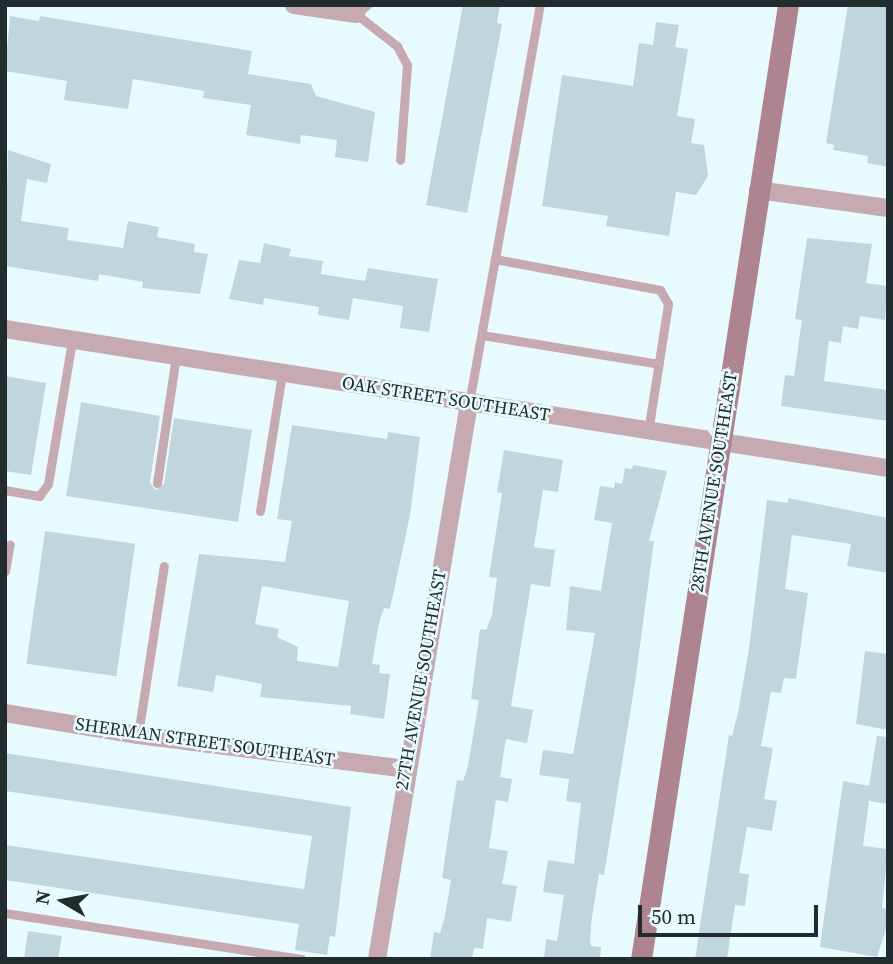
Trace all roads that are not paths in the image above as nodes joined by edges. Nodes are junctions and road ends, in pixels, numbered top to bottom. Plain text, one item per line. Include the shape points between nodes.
1 (294, 5) edge
2 (540, 5) edge
3 (788, 5) edge
4 (361, 10) edge
5 (400, 160) dead end
6 (758, 190) junction
7 (888, 208) edge
8 (495, 259) junction
9 (5, 329) edge
10 (482, 335) junction
11 (72, 340) junction
12 (176, 356) junction
13 (659, 364) junction
14 (282, 373) junction
15 (469, 402) junction
16 (648, 430) junction
17 (721, 442) junction
18 (888, 468) edge
19 (157, 482) dead end
20 (5, 490) edge
21 (260, 511) dead end
22 (9, 544) dead end
23 (164, 566) dead end
24 (5, 571) edge
25 (5, 713) edge
26 (138, 735) junction
27 (406, 769) junction
28 (5, 913) edge
29 (301, 959) edge
30 (377, 959) edge
31 (640, 959) edge

1 - 4 street
2 - 8 lane
3 - 6 street, 28TH AVENUE SOUTHEAST
4 - 5 lane via 397,46 407,65
6 - 7 street
6 - 17 street, 28TH AVENUE SOUTHEAST
8 - 10 lane
8 - 13 lane via 660,290 668,304
9 - 11 street, OAK STREET SOUTHEAST
10 - 13 lane
10 - 15 lane
11 - 12 street, OAK STREET SOUTHEAST
11 - 20 lane via 48,484 39,496
12 - 14 street, OAK STREET SOUTHEAST
12 - 19 lane
13 - 16 lane
14 - 15 street, OAK STREET SOUTHEAST
14 - 21 lane
15 - 16 street, OAK STREET SOUTHEAST
15 - 27 street, 27TH AVENUE SOUTHEAST
16 - 17 street, OAK STREET SOUTHEAST
17 - 18 street, OAK STREET SOUTHEAST
17 - 31 street, 28TH AVENUE SOUTHEAST
22 - 24 lane
23 - 26 lane
25 - 26 street, SHERMAN STREET SOUTHEAST
26 - 27 street, SHERMAN STREET SOUTHEAST
27 - 30 street, 27TH AVENUE SOUTHEAST
28 - 29 lane

